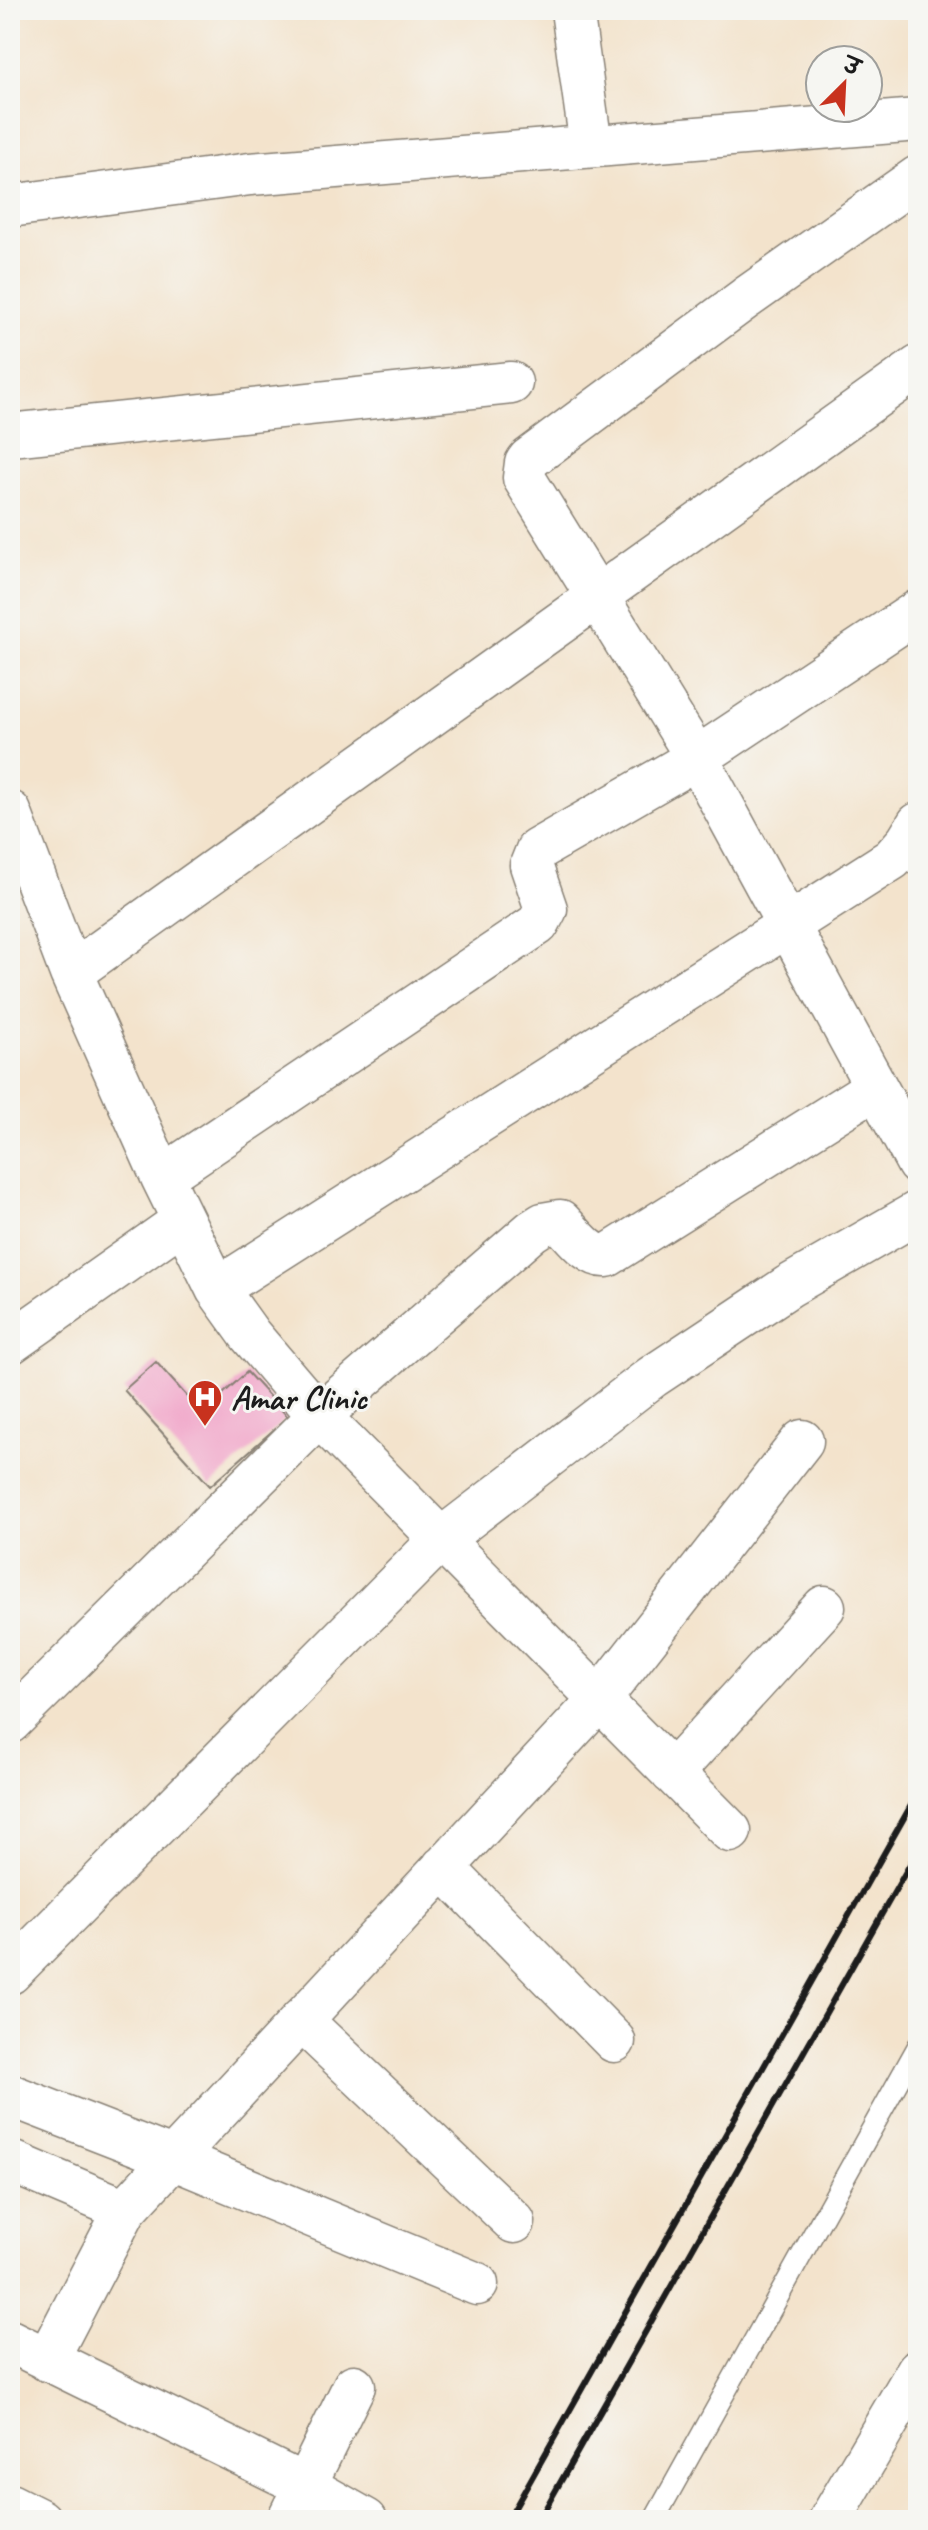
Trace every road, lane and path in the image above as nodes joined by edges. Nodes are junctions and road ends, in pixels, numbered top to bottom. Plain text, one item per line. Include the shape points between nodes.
1 (572, 10) edge
2 (918, 121) edge
3 (591, 146) junction
4 (918, 177) edge
5 (10, 206) edge
6 (918, 367) edge
7 (511, 383) dead end
8 (10, 435) edge
9 (597, 595) junction
10 (918, 611) edge
11 (697, 758) junction
12 (10, 812) edge
13 (918, 824) edge
14 (787, 927) junction
15 (71, 973) junction
16 (896, 1101) edge
17 (918, 1164) edge
18 (162, 1177) junction
19 (918, 1212) edge
20 (183, 1221) junction
21 (217, 1289) junction
22 (10, 1343) edge
23 (319, 1416) junction
24 (802, 1441) dead end
25 (440, 1540) junction
26 (824, 1607) dead end
27 (599, 1700) junction
28 (10, 1722) edge
29 (672, 1773) junction
30 (730, 1831) dead end
31 (443, 1867) junction
32 (10, 1973) edge
33 (301, 2020) junction
34 (614, 2041) dead end
35 (918, 2046) edge
36 (10, 2095) edge
37 (172, 2158) junction
38 (10, 2161) edge
39 (125, 2210) junction
40 (514, 2222) dead end
41 (477, 2284) dead end
42 (10, 2341) edge
43 (47, 2360) junction
44 (354, 2386) dead end
45 (911, 2395) edge
46 (297, 2503) edge
47 (10, 2505) edge
48 (40, 2520) edge
49 (366, 2520) edge
50 (654, 2520) edge
51 (830, 2520) edge

1 - 3 street
2 - 3 street
3 - 5 street via 250,174
4 - 9 street via 529,459 524,478
6 - 9 street
7 - 8 street
9 - 11 street
9 - 15 street
10 - 11 street
11 - 14 street
11 - 18 street via 537,850 531,865 546,909 538,924
12 - 15 street
13 - 14 street via 892,859
14 - 16 street
14 - 21 street
15 - 18 street
16 - 17 street
16 - 23 street via 607,1256 593,1254 560,1221 543,1224
18 - 20 street
19 - 25 street via 789,1286 652,1377
20 - 21 street
20 - 22 street
21 - 23 street
23 - 25 street
23 - 28 street
24 - 27 street
25 - 27 street
25 - 32 street
26 - 29 street
27 - 29 street
27 - 31 street
29 - 30 street
31 - 33 street
31 - 34 street
33 - 37 street
33 - 40 street
35 - 50 lane
36 - 37 street
37 - 39 street
37 - 41 street
38 - 39 street
39 - 43 street
42 - 43 street
43 - 46 street
44 - 46 street
45 - 51 street
46 - 49 street
47 - 48 street

